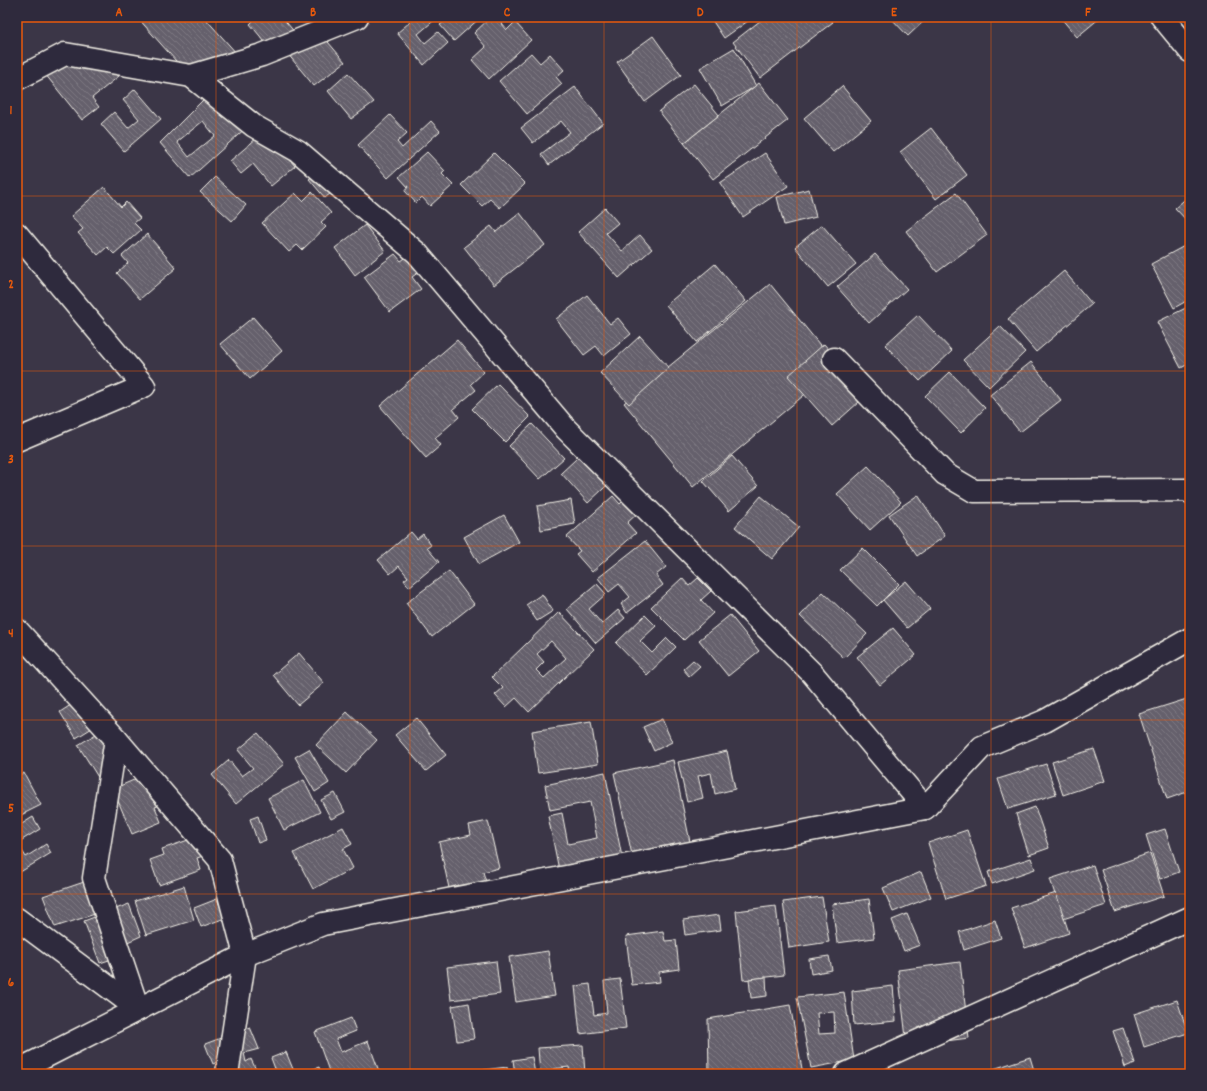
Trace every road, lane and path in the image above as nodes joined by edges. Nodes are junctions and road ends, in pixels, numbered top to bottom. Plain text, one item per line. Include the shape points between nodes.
1 (357, 17) edge
2 (1162, 17) edge
3 (1190, 51) edge
4 (191, 76) junction
5 (17, 79) edge
6 (17, 234) edge
7 (834, 358) dead end
8 (17, 440) edge
9 (1190, 492) edge
10 (17, 630) edge
11 (1190, 639) edge
12 (116, 739) junction
13 (925, 808) junction
14 (1190, 918) edge
15 (17, 919) edge
16 (245, 955) junction
17 (138, 1010) junction
18 (17, 1071) edge
19 (227, 1074) edge
20 (846, 1074) edge

1 - 4 street via 262,55
2 - 3 street
4 - 5 street via 65,54
4 - 13 street via 254,126 298,151 417,253 566,429 812,673
6 - 8 street via 144,386
7 - 9 street via 945,474 974,491
10 - 12 street
11 - 13 street via 1045,721 982,747
12 - 16 street via 220,860
12 - 17 street via 94,878
13 - 16 street via 323,924
14 - 20 street
15 - 17 street
16 - 17 street
16 - 19 street
17 - 18 street

